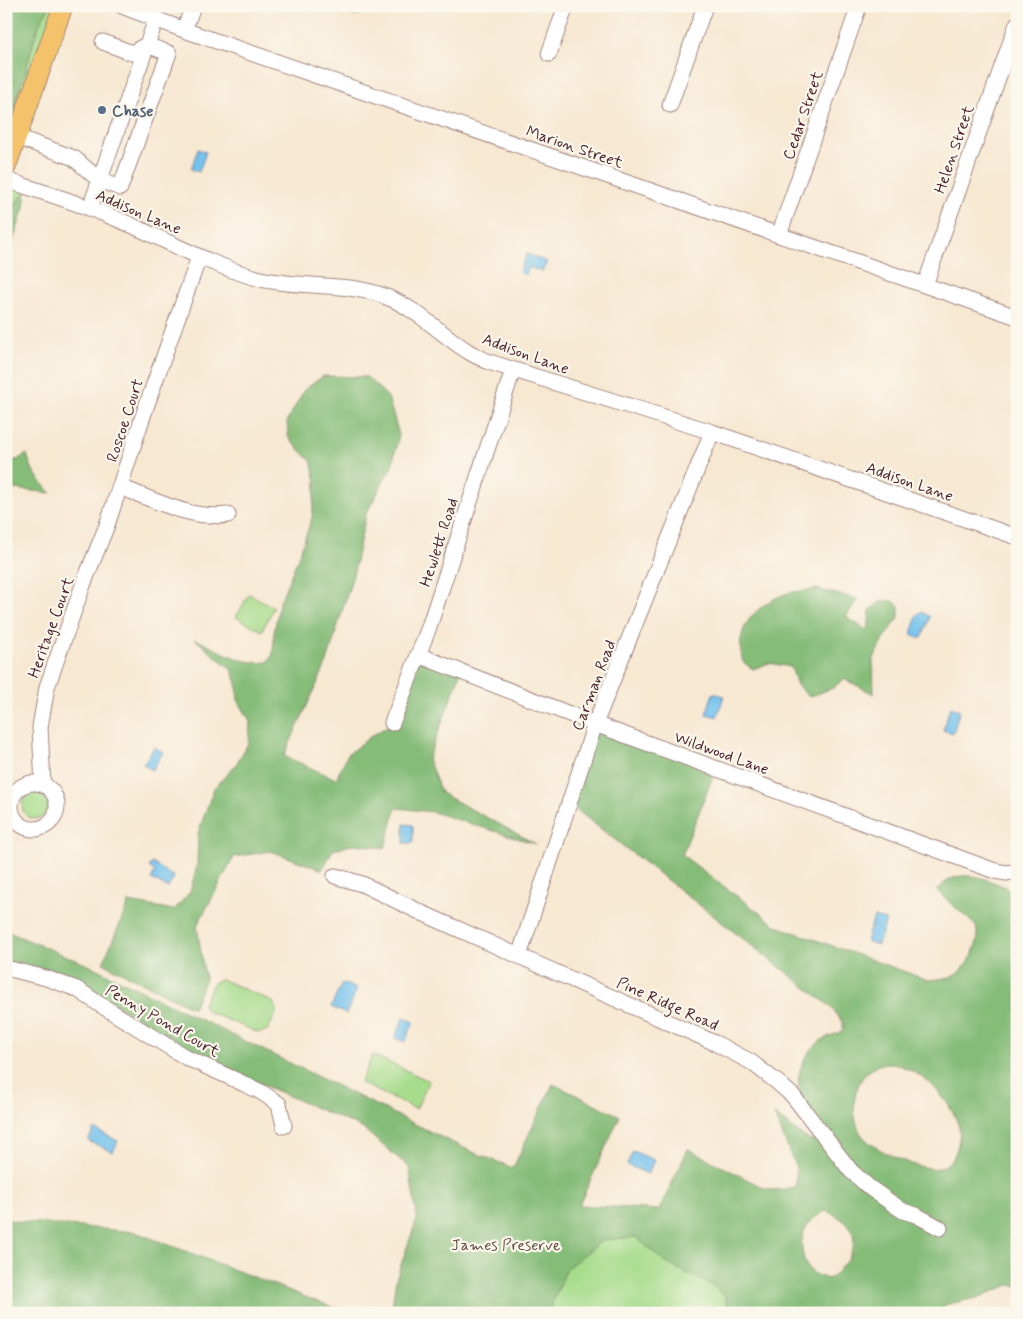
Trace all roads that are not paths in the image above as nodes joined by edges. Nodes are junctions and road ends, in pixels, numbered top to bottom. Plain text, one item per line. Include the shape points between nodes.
1 (62, 6) edge
2 (122, 6) edge
3 (192, 6) edge
4 (566, 6) edge
5 (705, 6) edge
6 (859, 6) edge
7 (156, 19) junction
8 (1017, 24) edge
9 (184, 30) junction
10 (103, 42) dead end
11 (146, 45) junction
12 (549, 54) dead end
13 (670, 105) dead end
14 (17, 137) junction
15 (6, 167) edge
16 (6, 180) edge
17 (99, 180) junction
18 (90, 208) junction
19 (779, 235) junction
20 (199, 257) junction
21 (924, 285) junction
22 (1017, 317) edge
23 (513, 370) junction
24 (712, 432) junction
25 (120, 487) junction
26 (228, 515) dead end
27 (1017, 537) edge
28 (418, 655) junction
29 (392, 723) dead end
30 (595, 724) junction
31 (43, 785) dead end
32 (1017, 871) edge
33 (335, 876) dead end
34 (519, 956) junction
35 (6, 968) edge
36 (284, 1126) dead end
37 (940, 1228) dead end

1 - 14 main road
2 - 7 street, Marion Street
3 - 9 street
4 - 12 street
5 - 13 street
6 - 19 street, Cedar Street
7 - 9 street, Marion Street
7 - 11 street
8 - 21 street, Helen Street
9 - 19 street, Marion Street
10 - 11 street via 132,53
11 - 17 street
11 - 17 street via 169,53 120,188
14 - 15 main road
14 - 17 street via 74,158
16 - 18 street, Addison Lane
17 - 18 street
18 - 20 street, Addison Lane
19 - 21 street, Marion Street
20 - 23 street, Addison Lane via 258,278 286,284 353,288 384,296 424,317 468,351
20 - 25 street, Roscoe Court
21 - 22 street, Marion Street
23 - 24 street, Addison Lane
23 - 28 street, Hewlett Road
24 - 27 street, Addison Lane
24 - 30 street, Carman Road
25 - 26 street, Roscoe Court via 201,516
25 - 31 street, Heritage Court via 47,687 40,727
28 - 29 street, Hewlett Road
28 - 30 street, Wildwood Lane
30 - 32 street, Wildwood Lane via 995,871
30 - 34 street, Carman Road
33 - 34 street, Pine Ridge Road via 362,884
34 - 37 street, Pine Ridge Road via 751,1062 793,1096 864,1183 903,1211
35 - 36 street, Penny Pond Court via 77,989 187,1058 261,1092 279,1104

